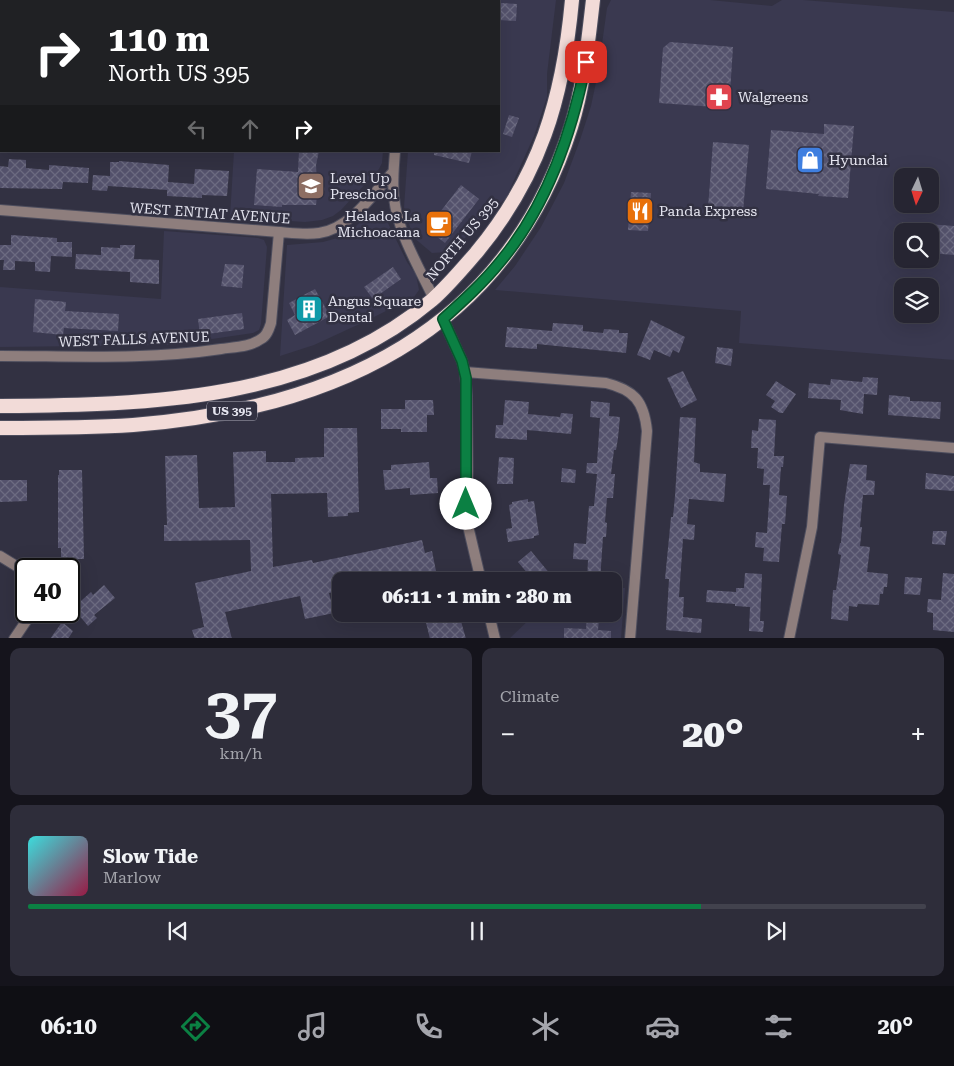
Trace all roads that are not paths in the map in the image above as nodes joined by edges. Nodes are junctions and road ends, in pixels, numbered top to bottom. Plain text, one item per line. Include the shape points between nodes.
1 (572, 0) edge
2 (594, 0) edge
3 (395, 152) edge
4 (393, 172) junction
5 (0, 210) edge
6 (279, 232) junction
7 (434, 299) junction
8 (443, 319) junction
9 (0, 356) edge
10 (465, 372) junction
11 (0, 406) edge
12 (0, 428) edge
13 (954, 448) edge
14 (0, 556) edge
15 (15, 565) edge
16 (479, 572) edge
17 (491, 622) edge
18 (25, 623) edge
19 (14, 638) edge
20 (496, 638) edge
21 (630, 638) edge
22 (789, 638) edge

1 - 7 highway, NORTH US 395 / US 395 via 558,93 530,173 498,225
2 - 8 highway, US 395 via 578,104 547,187 500,262
3 - 4 street
4 - 6 street, WEST ENTIAT AVENUE via 355,212 332,230 314,234
4 - 7 street via 398,218
5 - 6 street, WEST ENTIAT AVENUE
6 - 9 street, WEST FALLS AVENUE via 271,319 261,340 247,345 188,352
7 - 11 highway, US 395 via 357,350 275,380 148,402
8 - 10 street
8 - 12 highway, US 395 via 361,371 318,389 267,403 151,423
10 - 16 street via 468,526
10 - 21 street via 606,383 627,390 639,401 648,431
13 - 22 street via 820,437 812,527
14 - 15 street
17 - 20 street
18 - 19 street

